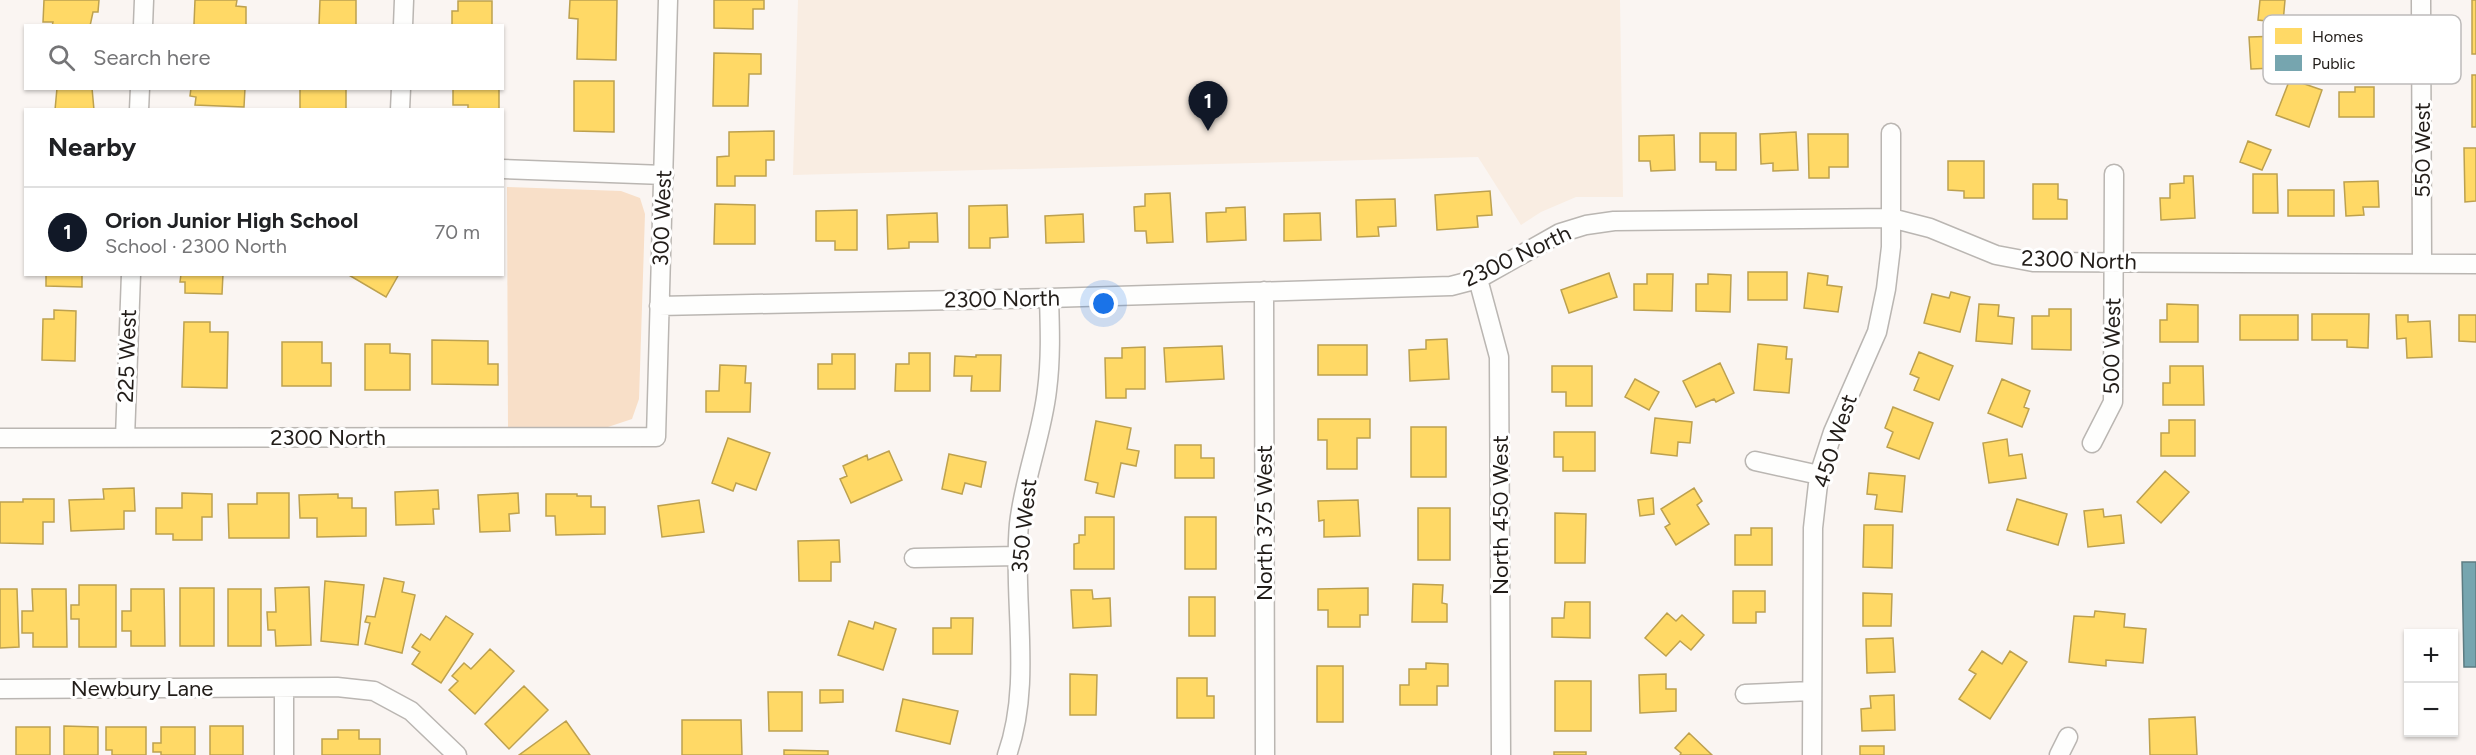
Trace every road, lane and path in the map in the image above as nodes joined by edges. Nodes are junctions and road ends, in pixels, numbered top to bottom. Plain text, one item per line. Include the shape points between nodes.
1 (144, 0) edge
2 (405, 0) edge
3 (668, 0) edge
4 (143, 24) edge
5 (403, 24) edge
6 (2421, 84) edge
7 (140, 90) edge
8 (400, 90) edge
9 (139, 108) edge
10 (400, 108) edge
11 (1891, 133) dead end
12 (504, 169) edge
13 (2114, 174) dead end
14 (664, 175) junction
15 (1891, 218) junction
16 (2114, 261) junction
17 (2422, 264) junction
18 (2476, 264) edge
19 (131, 276) edge
20 (1478, 279) junction
21 (1264, 291) junction
22 (1049, 298) junction
23 (659, 306) junction
24 (656, 436) joint
25 (0, 438) edge
26 (125, 438) junction
27 (2092, 443) dead end
28 (1755, 461) dead end
29 (1820, 475) junction
30 (1017, 556) junction
31 (914, 558) dead end
32 (284, 687) junction
33 (0, 689) edge
34 (1812, 691) junction
35 (1745, 694) dead end
36 (2068, 737) dead end
37 (284, 755) edge
38 (457, 755) edge
39 (1007, 755) edge
40 (1264, 755) edge
41 (1501, 755) edge
42 (1812, 755) edge
43 (2059, 755) edge

1 - 4 street
2 - 5 street
3 - 14 street, 300 West
6 - 17 street, 550 West
7 - 9 street
8 - 10 street
11 - 15 street, 450 West
12 - 14 street
13 - 16 street, 500 West
14 - 23 street, 300 West
15 - 16 street, 2300 North via 1930,228 1996,255 2033,262
15 - 20 street, 2300 North via 1614,221 1586,225 1560,233
15 - 29 street, 450 West via 1886,289 1877,332 1833,432
16 - 17 street, 2300 North
16 - 27 street, 500 West via 2113,402
17 - 18 street, 2300 North
19 - 26 street, 225 West
20 - 21 street, 2300 North via 1424,288
20 - 41 street, North 450 West via 1499,357
21 - 22 street, 2300 North
21 - 40 street, North 375 West
22 - 23 street, 2300 North
22 - 30 street, 350 West via 1047,391 1025,487
23 - 24 street, 300 West
24 - 26 street, 2300 North
25 - 26 street, 2300 North
28 - 29 street
29 - 34 street, 450 West via 1813,528
30 - 31 street
30 - 39 street, 350 West via 1020,688 1014,735
32 - 33 street, Newbury Lane
32 - 37 street
32 - 38 street, Newbury Lane via 374,691 411,711
34 - 35 street
34 - 42 street, 450 West
36 - 43 street

